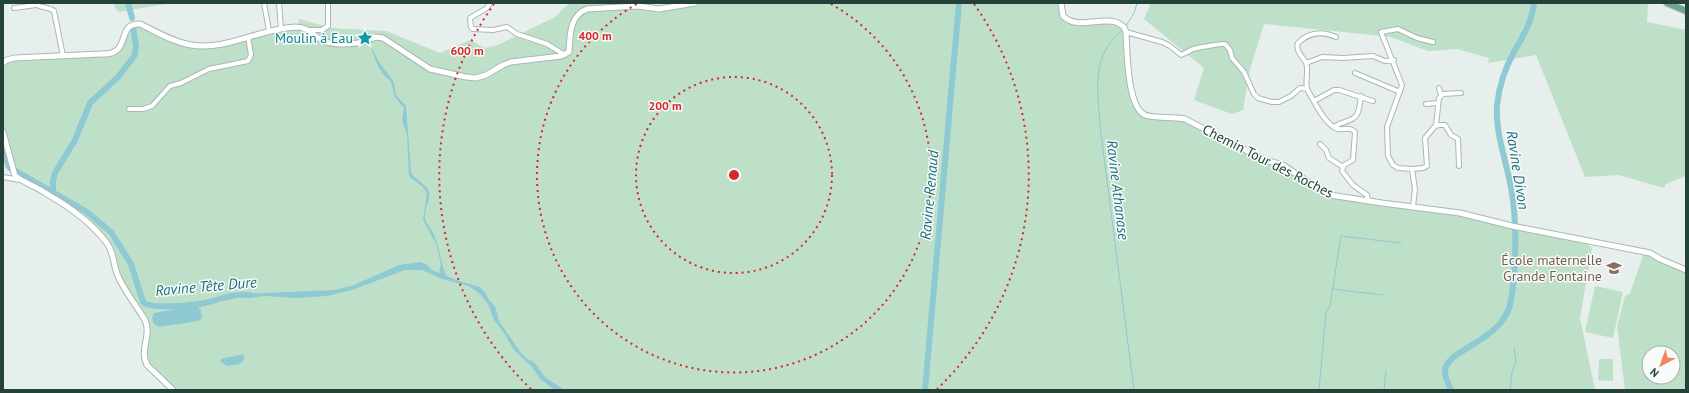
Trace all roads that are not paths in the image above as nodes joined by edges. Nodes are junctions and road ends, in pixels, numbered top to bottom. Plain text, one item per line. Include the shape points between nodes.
1 (264, 3) edge
2 (279, 3) edge
3 (328, 3) edge
4 (490, 3) edge
5 (695, 3) edge
6 (1060, 3) edge
7 (1667, 3) edge
8 (36, 4) edge
9 (14, 8) dead end
10 (1686, 11) edge
11 (281, 29) junction
12 (309, 30) junction
13 (268, 31) junction
14 (1126, 32) junction
15 (248, 37) junction
16 (1336, 37) dead end
17 (1433, 42) dead end
18 (566, 55) junction
19 (63, 56) junction
20 (1394, 60) junction
21 (1306, 63) junction
22 (3, 64) edge
23 (1355, 73) dead end
24 (1439, 88) dead end
25 (1307, 89) junction
26 (1400, 92) junction
27 (1461, 93) dead end
28 (1441, 95) junction
29 (1361, 96) junction
30 (1314, 101) junction
31 (1373, 101) dead end
32 (1438, 103) junction
33 (1426, 104) dead end
34 (129, 109) dead end
35 (1435, 126) junction
36 (1334, 127) junction
37 (3, 132) edge
38 (1320, 144) dead end
39 (1459, 166) dead end
40 (1343, 167) junction
41 (1412, 168) junction
42 (3, 177) edge
43 (22, 180) junction
44 (1368, 200) junction
45 (1413, 206) junction
46 (1686, 270) edge
47 (173, 390) edge

1 - 13 street
2 - 11 street
3 - 12 street via 328,26 322,30
4 - 18 street via 487,8 470,18 473,29 493,30 507,27 517,34 547,44
5 - 18 street via 659,9 638,6 582,11 571,26 569,52
6 - 14 street via 1063,16 1069,20 1116,22 1124,27
7 - 10 main road
8 - 9 street
8 - 19 street via 54,11
11 - 12 street via 297,27
11 - 13 street
12 - 18 street via 320,39 335,43 382,38 430,69 476,78 511,62
13 - 15 street
14 - 25 street via 1162,42 1181,55 1194,49 1225,44 1258,98 1279,102 1300,88
14 - 44 street, Chemin Tour des Roches via 1132,93 1136,105 1143,114 1151,117 1185,119 1265,160 1282,165 1324,192
15 - 19 street via 219,45 192,45 135,24 130,26 120,47 113,53
15 - 34 street via 251,55 248,61 209,69 170,86 152,106
16 - 21 street via 1321,32 1299,41 1296,46
17 - 20 street via 1398,29 1382,32
19 - 22 street via 14,58
20 - 21 street via 1385,61 1373,56 1322,57
20 - 26 street via 1402,85
21 - 25 street
23 - 26 street
24 - 28 street
25 - 30 street
26 - 41 street via 1387,127 1388,156 1398,168
27 - 28 street
28 - 32 street
29 - 30 street via 1334,90
29 - 31 street
29 - 36 street via 1354,118
30 - 36 street
32 - 33 street
32 - 35 street
35 - 39 street via 1445,125 1451,135 1458,139
35 - 41 street via 1425,138 1427,166
36 - 40 street via 1356,132 1353,160
37 - 43 street via 13,170
38 - 40 street via 1329,158
40 - 44 street via 1344,174 1353,185 1367,195
41 - 45 street
42 - 43 street
43 - 47 street via 48,194 83,219 109,246 122,286 145,321 148,332 144,360
44 - 45 street, Chemin Tour des Roches via 1382,204
45 - 46 street, Chemin Tour des Roches via 1460,213 1512,226 1650,253

